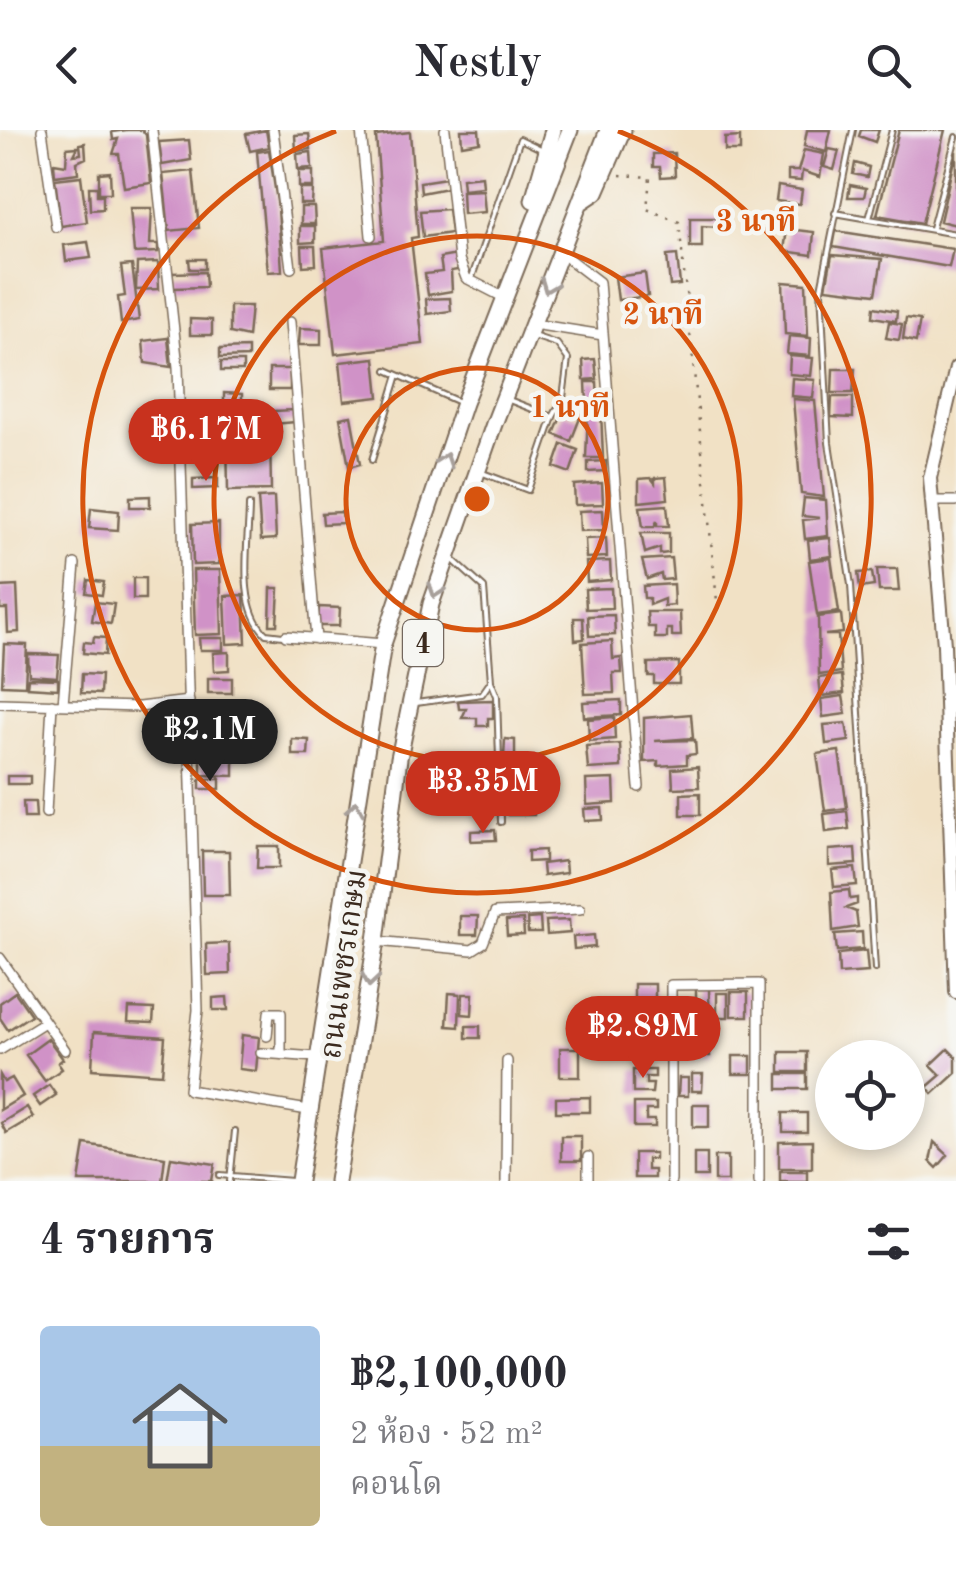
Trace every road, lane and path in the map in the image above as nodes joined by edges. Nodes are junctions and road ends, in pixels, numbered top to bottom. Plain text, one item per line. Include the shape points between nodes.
1 (42, 130) edge
2 (152, 130) edge
3 (273, 130) edge
4 (361, 130) edge
5 (446, 130) edge
6 (554, 130) edge
7 (570, 130) edge
8 (608, 130) edge
9 (623, 130) edge
10 (853, 130) edge
11 (892, 130) edge
12 (956, 136) edge
13 (547, 150) junction
14 (604, 174) junction
15 (580, 203) junction
16 (835, 212) junction
17 (534, 218) junction
18 (869, 219) junction
19 (56, 227) dead end
20 (932, 228) junction
21 (956, 234) edge
22 (371, 236) dead end
23 (561, 253) junction
24 (291, 268) dead end
25 (471, 280) junction
26 (504, 297) junction
27 (290, 322) dead end
28 (531, 329) junction
29 (604, 335) junction
30 (956, 368) edge
31 (387, 370) dead end
32 (398, 375) junction
33 (504, 399) junction
34 (464, 404) junction
35 (552, 417) junction
36 (949, 417) edge
37 (372, 460) dead end
38 (478, 472) junction
39 (930, 500) junction
40 (956, 502) edge
41 (249, 505) dead end
42 (448, 556) junction
43 (75, 564) dead end
44 (717, 601) dead end
45 (286, 636) joint
46 (316, 639) junction
47 (382, 644) junction
48 (951, 671) edge
49 (492, 681) junction
50 (190, 701) junction
51 (0, 703) edge
52 (410, 703) junction
53 (58, 704) junction
54 (640, 787) dead end
55 (952, 792) edge
56 (46, 813) dead end
57 (502, 822) dead end
58 (580, 909) dead end
59 (376, 940) junction
60 (0, 958) edge
61 (875, 969) dead end
62 (956, 992) edge
63 (43, 1022) junction
64 (267, 1036) dead end
65 (0, 1050) edge
66 (65, 1050) dead end
67 (261, 1053) dead end
68 (281, 1054) junction
69 (316, 1058) junction
70 (507, 1061) dead end
71 (308, 1110) junction
72 (235, 1131) dead end
73 (588, 1157) dead end
74 (220, 1175) dead end
75 (230, 1178) edge
76 (296, 1181) edge
77 (337, 1181) edge
78 (506, 1181) edge
79 (588, 1181) edge
80 (671, 1181) edge
81 (759, 1181) edge

1 - 19 street
2 - 50 street via 178,367
3 - 24 street
4 - 22 street
5 - 25 street via 459,259
6 - 13 highway
7 - 17 highway, ถนนเพชรเกษม / 4
8 - 15 highway, ถนนเพชรเกษม / 4
9 - 14 highway
10 - 16 lane
11 - 18 lane
12 - 20 lane
13 - 17 highway
13 - 25 lane via 520,139
14 - 15 highway via 596,192
14 - 44 path via 650,177 647,209 679,222
15 - 23 highway, ถนนเพชรเกษม / 4
16 - 18 lane
16 - 61 lane via 821,289 829,443 852,585
17 - 26 highway, ถนนเพชรเกษม / 4
18 - 20 lane
20 - 21 lane
23 -> 28 highway, ถนนเพชรเกษม / 4
23 - 29 street via 599,282
25 - 26 street
26 - 34 highway, ถนนเพชรเกษม / 4
27 - 46 street
28 - 29 street
28 - 33 highway, ถนนเพชรเกษม / 4
28 - 35 lane via 568,359 568,381
29 - 54 street
30 - 36 street
31 - 32 lane
32 - 34 lane
32 - 37 lane
33 - 35 lane
33 - 38 highway, ถนนเพชรเกษม / 4
47 -> 34 highway, ถนนเพชรเกษม / 4
35 - 38 lane via 528,490
36 - 39 street
38 - 42 highway, ถนนเพชรเกษม / 4
39 - 40 street
39 - 48 street
41 - 45 lane via 253,616 266,634
42 - 49 lane via 484,588
42 -> 52 highway, ถนนเพชรเกษม / 4
43 - 53 street
45 - 46 street
46 - 47 street
69 -> 47 highway, ถนนเพชรเกษม / 4
48 - 55 street
49 - 52 lane via 482,694
49 - 57 lane
50 - 53 street
50 - 71 street via 198,1010 189,1090
51 - 53 street
52 - 59 highway, ถนนเพชรเกษม / 4
53 - 56 street
55 - 62 street
58 - 59 street via 495,913 480,948 472,950
59 -> 77 highway, ถนนเพชรเกษม / 4
60 - 63 street
63 - 65 street
63 - 66 street
64 - 68 street via 269,1013 280,1013
67 - 68 street
68 - 69 street
69 - 71 highway, ถนนเพชรเกษม / 4
70 - 78 street
71 - 76 highway, ถนนเพชรเกษม / 4
72 - 75 lane
73 - 79 street
74 - 75 lane
75 - 76 lane
80 - 81 street via 671,985 759,984

